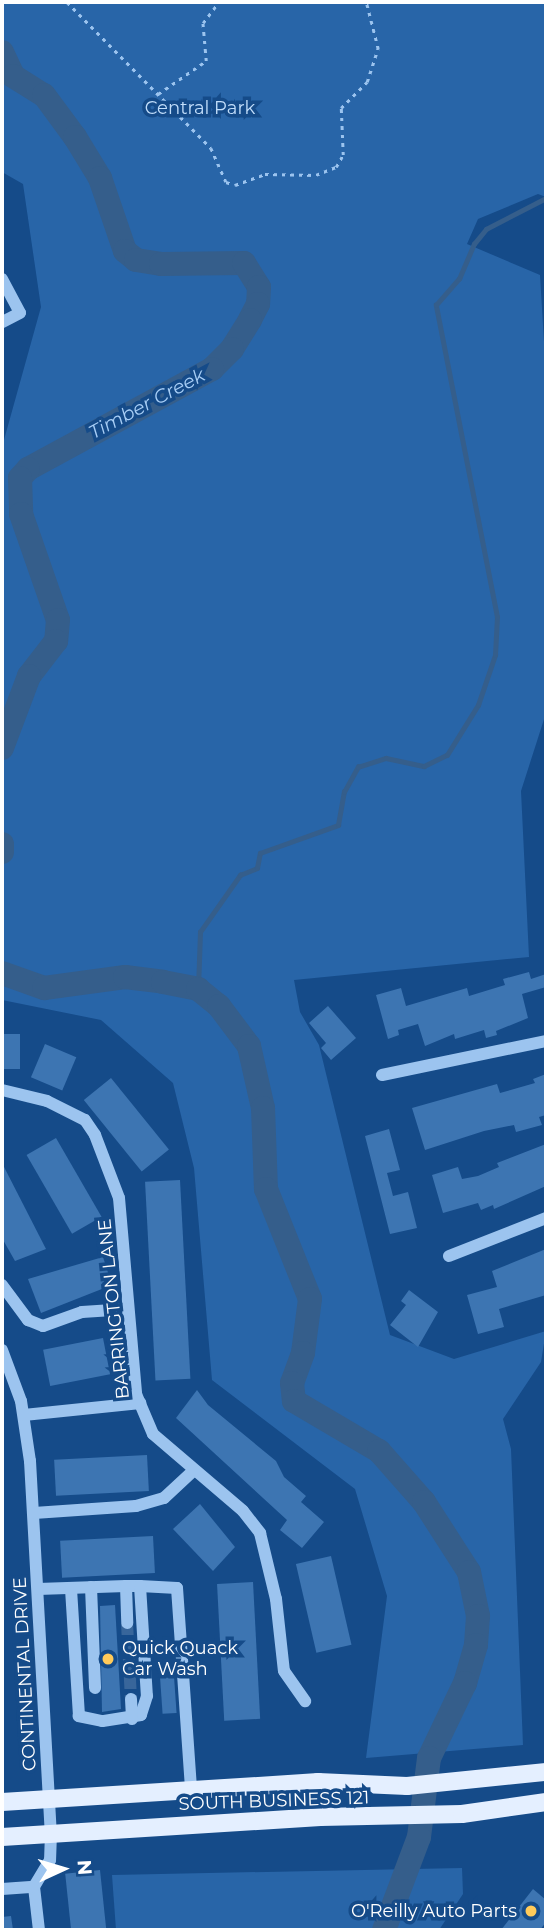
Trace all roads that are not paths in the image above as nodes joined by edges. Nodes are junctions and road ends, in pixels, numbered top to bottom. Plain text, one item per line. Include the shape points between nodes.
1 (2, 279) edge
2 (2, 322) edge
3 (546, 1041) edge
4 (382, 1075) dead end
5 (2, 1090) edge
6 (546, 1218) edge
7 (449, 1256) dead end
8 (2, 1285) edge
9 (128, 1309) junction
10 (2, 1350) edge
11 (140, 1402) junction
12 (24, 1415) junction
13 (194, 1470) junction
14 (34, 1513) junction
15 (126, 1586) junction
16 (140, 1586) junction
17 (91, 1587) junction
18 (71, 1588) junction
19 (38, 1589) junction
20 (127, 1623) tunnel mouth
21 (95, 1688) dead end
22 (131, 1699) tunnel mouth
23 (305, 1701) dead end
24 (132, 1719) junction
25 (546, 1772) edge
26 (191, 1790) junction
27 (50, 1798) junction
28 (2, 1802) edge
29 (546, 1802) edge
30 (51, 1833) junction
31 (2, 1837) edge
32 (34, 1887) junction
33 (2, 1889) edge
34 (40, 1930) edge

1 - 2 street via 20,313
3 - 4 street
5 - 9 street, BARRINGTON LANE via 47,1101 85,1120 95,1135 119,1198
6 - 7 street
8 - 9 street via 28,1320 43,1326 82,1312
9 - 11 street, BARRINGTON LANE
10 - 12 street, CONTINENTAL DRIVE
11 - 12 street
11 - 13 street, BARRINGTON LANE via 153,1434
12 - 14 street, CONTINENTAL DRIVE
13 - 14 street via 164,1498 136,1506
13 - 23 street, BARRINGTON LANE via 243,1511 260,1532 276,1599 284,1671
14 - 19 street, CONTINENTAL DRIVE
15 - 16 street
15 - 17 street
15 - 20 street
16 - 24 street via 147,1696 141,1714
16 - 26 street via 177,1588
17 - 18 street
17 - 21 street
18 - 19 street
18 - 24 street via 79,1716
19 - 27 street, CONTINENTAL DRIVE
22 - 24 street
25 - 26 main road, SOUTH BUSINESS 121 via 407,1786 318,1782
26 - 27 main road, SOUTH BUSINESS 121
27 - 28 main road, SOUTH BUSINESS 121
27 - 30 street, CONTINENTAL DRIVE
29 - 30 main road, SOUTH BUSINESS 121 via 462,1814 320,1817
30 - 31 main road, SOUTH BUSINESS 121
30 - 32 street, CONTINENTAL DRIVE via 50,1860
32 - 33 street
32 - 34 street

